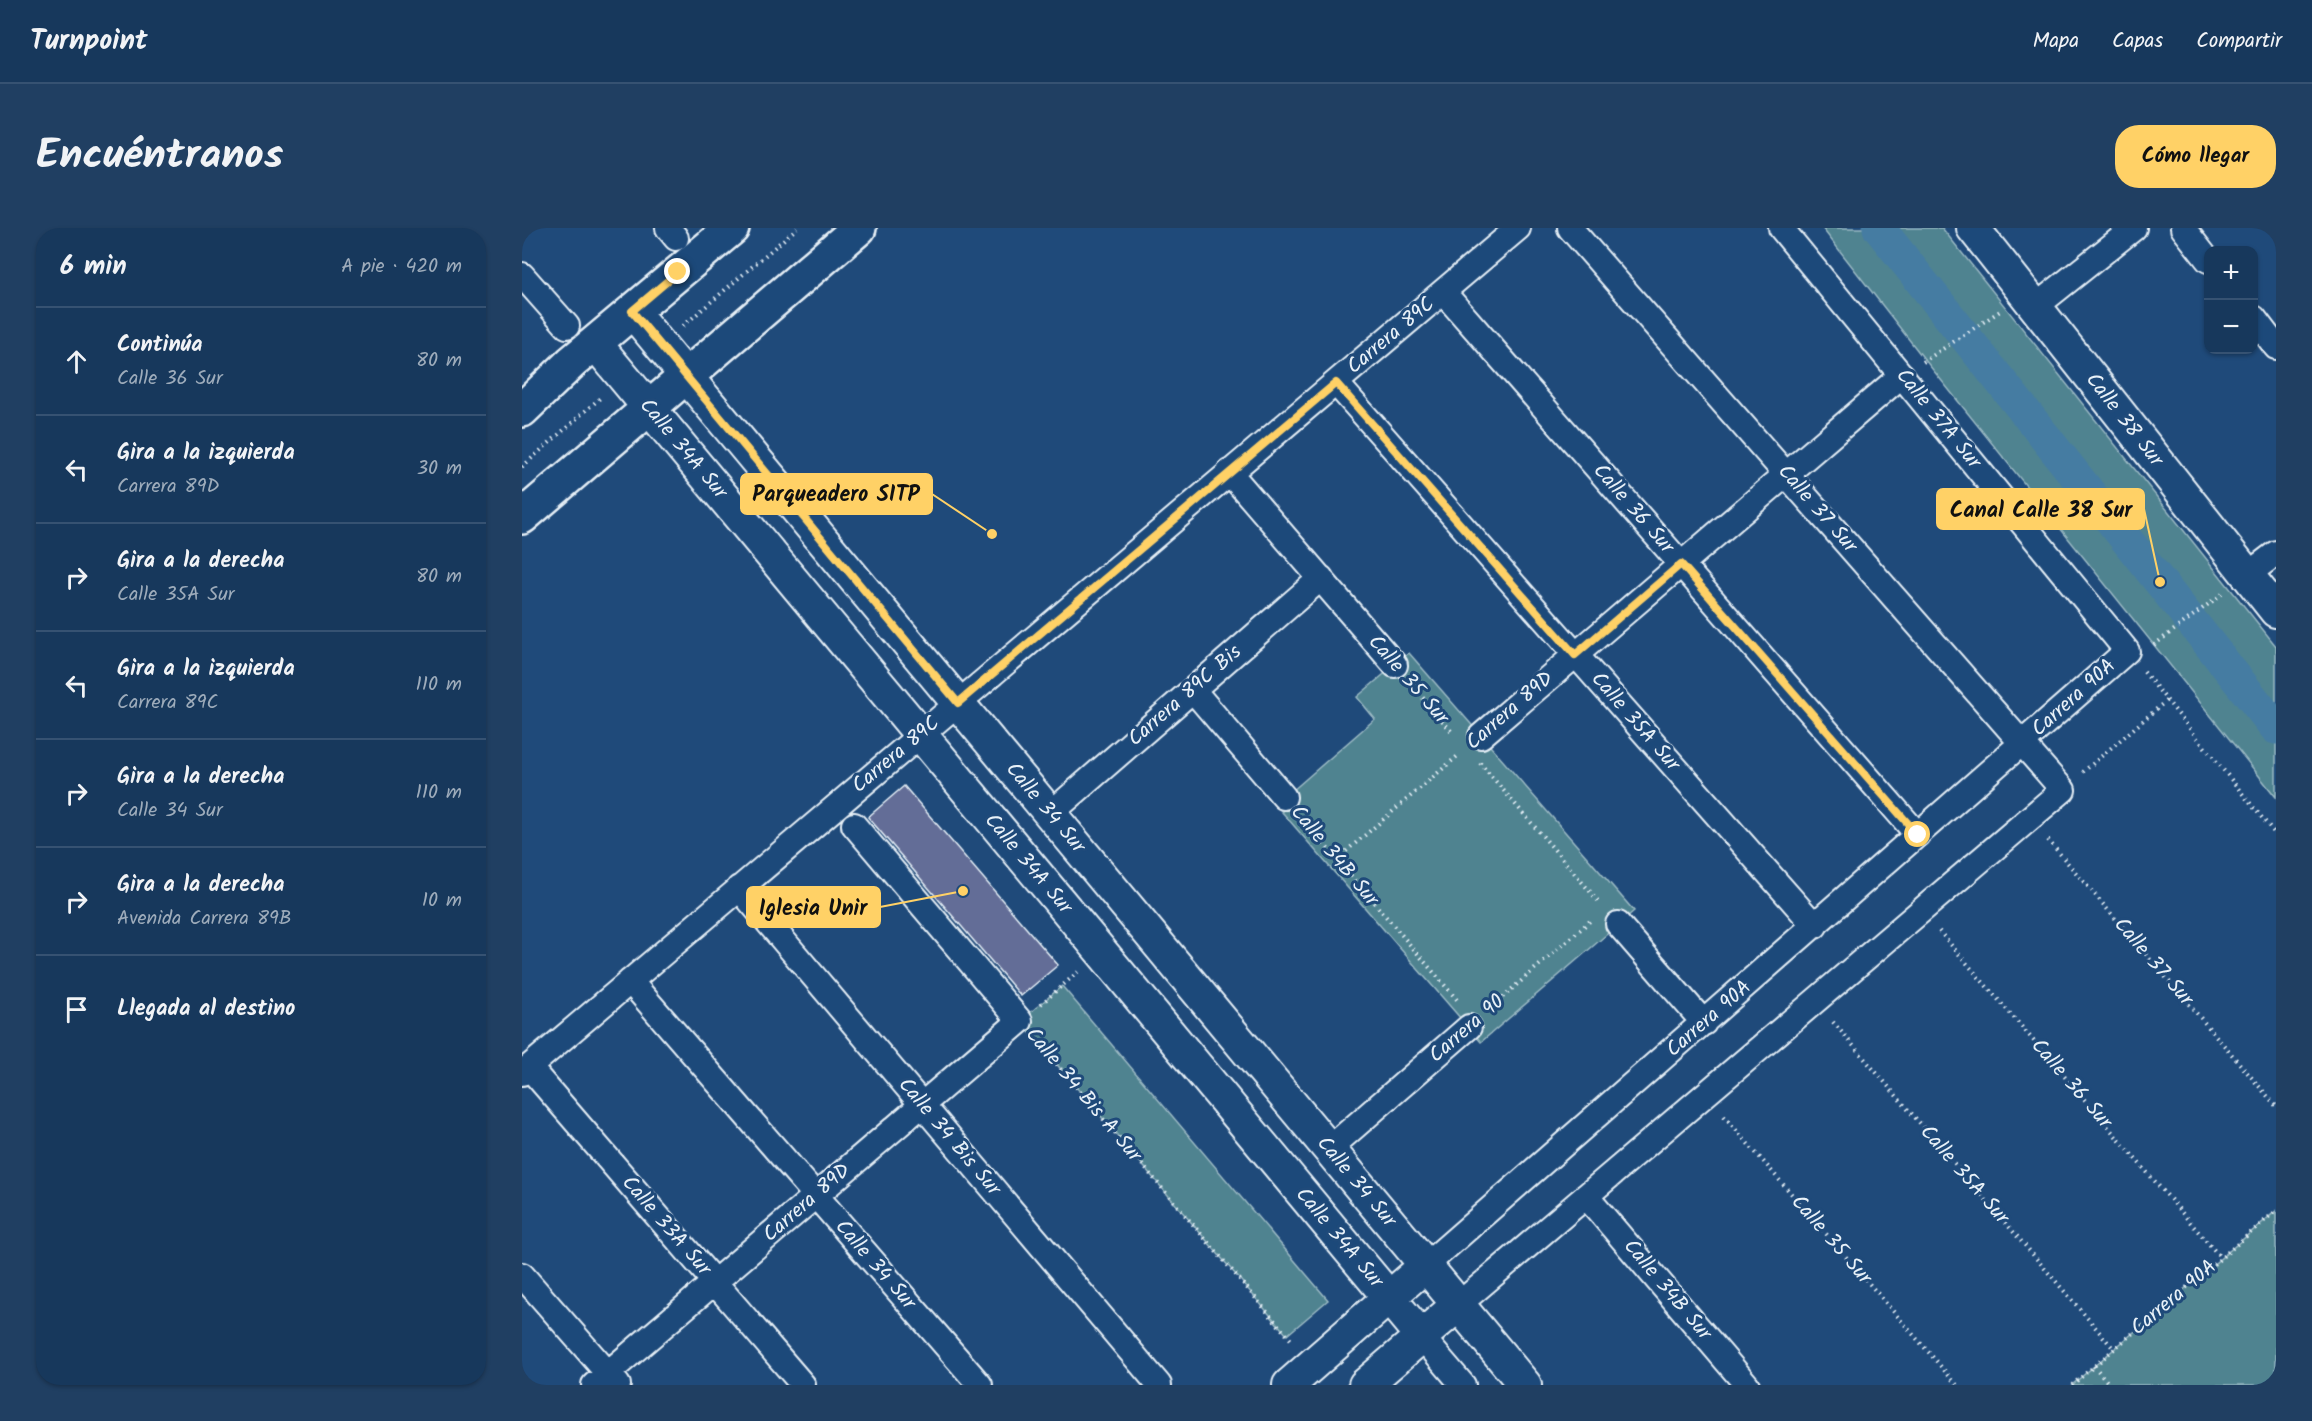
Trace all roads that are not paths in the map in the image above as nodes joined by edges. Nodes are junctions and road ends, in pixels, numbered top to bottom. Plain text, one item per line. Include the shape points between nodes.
1 (732, 228) edge
2 (859, 228) edge
3 (1518, 228) edge
4 (1570, 228) edge
5 (1781, 228) edge
6 (1973, 228) edge
7 (2134, 228) edge
8 (2183, 228) edge
9 (2204, 255) edge
10 (522, 275) edge
11 (1443, 292) junction
12 (2021, 307) junction
13 (632, 311) junction
14 (2258, 324) edge
15 (567, 326) dead end
16 (595, 343) junction
17 (2276, 347) edge
18 (1902, 375) junction
19 (686, 376) junction
20 (1336, 383) junction
21 (649, 408) junction
22 (522, 410) edge
23 (1229, 472) junction
24 (1786, 474) junction
25 (522, 517) edge
26 (2276, 553) edge
27 (1681, 564) junction
28 (1321, 578) junction
29 (2238, 582) junction
30 (2276, 611) edge
31 (2127, 651) joint
32 (1575, 655) junction
33 (1395, 665) road end
34 (1193, 690) junction
35 (958, 703) junction
36 (920, 734) junction
37 (1474, 742) road end
38 (2023, 744) junction
39 (1284, 797) road end
40 (1050, 814) junction
41 (854, 825) dead end
42 (1918, 835) junction
43 (739, 888) junction
44 (1611, 916) road end
45 (1815, 926) junction
46 (630, 981) junction
47 (1020, 1021) joint
48 (1704, 1023) junction
49 (1472, 1024) road end
50 (525, 1070) edge
51 (922, 1105) junction
52 (1329, 1149) junction
53 (816, 1196) junction
54 (1586, 1196) junction
55 (1425, 1266) junction
56 (522, 1275) edge
57 (714, 1282) junction
58 (1389, 1298) junction
59 (1458, 1305) junction
60 (1421, 1336) junction
61 (607, 1381) edge
62 (803, 1385) edge
63 (980, 1385) edge
64 (1159, 1385) edge
65 (1289, 1385) edge
66 (1365, 1385) edge
67 (1463, 1385) edge
68 (1525, 1385) edge
69 (1747, 1385) edge

1 - 13 main road
2 - 19 main road
3 - 11 street, Carrera 89C
4 - 24 street, Calle 37 Sur
5 - 18 street, Calle 37A Sur
6 - 12 street, Calle 38 Sur
7 - 12 street
8 - 9 street
10 - 15 street
11 - 20 street, Carrera 89C
11 - 27 street, Calle 36 Sur
12 - 29 street, Calle 38 Sur
13 - 16 main road
13 - 19 street, Calle 34 Sur
14 - 17 street
16 - 21 street, Calle 34A Sur
16 - 22 main road
18 - 24 street, Carrera 89D
18 - 31 street, Calle 37A Sur
19 - 21 main road
19 - 35 street, Calle 34 Sur
20 - 23 street, Carrera 89C
20 - 32 street, Calle 35A Sur
21 - 25 main road
21 - 36 street, Calle 34A Sur
23 - 28 street, Calle 35 Sur
23 - 35 street, Carrera 89C
24 - 27 street, Carrera 89D
24 - 38 street, Calle 37 Sur
26 - 29 street
27 - 32 street, Carrera 89D
27 - 42 street, Calle 36 Sur
28 - 33 street, Calle 35 Sur
28 - 34 street, Carrera 89C Bis
29 - 30 street, Calle 38 Sur
31 - 38 street, Carrera 90A
32 - 37 street, Carrera 89D
32 - 45 street, Calle 35A Sur
34 - 39 street, Calle 34B Sur
34 - 40 street, Carrera 89C Bis
35 - 36 street, Carrera 89C
35 - 40 street, Calle 34 Sur
36 - 43 street, Carrera 89C
36 - 58 street, Calle 34A Sur
38 - 42 street, Carrera 90A
38 - 54 street, Calle 37 Sur via 2063,790
40 - 52 street, Calle 34 Sur
41 - 47 street, Calle 34 Bis A Sur
42 - 45 street, Carrera 90A
43 - 46 street, Carrera 89C
43 - 51 street, Calle 34 Bis Sur
44 - 48 street
45 - 48 street, Carrera 90A
46 - 50 street, Carrera 89C
46 - 53 street, Calle 34 Sur
47 - 51 street, Carrera 89D
48 - 55 street, Carrera 90A
49 - 52 street, Carrera 90
50 - 57 street, Calle 33A Sur
51 - 53 street, Carrera 89D
51 - 64 street, Calle 34 Bis Sur
52 - 55 street, Calle 34 Sur
53 - 57 street, Carrera 89D
53 - 63 street, Calle 34 Sur
54 - 59 street
54 - 69 street, Calle 34B Sur
55 - 58 street, Carrera 90A
55 - 59 street, Calle 34 Sur
56 - 61 street
57 - 61 street, Carrera 89D
57 - 62 street, Calle 33A Sur
58 - 60 street, Calle 34A Sur
58 - 65 street, Carrera 90A
59 - 60 street
59 - 68 street
60 - 66 street
60 - 67 street, Calle 34A Sur

